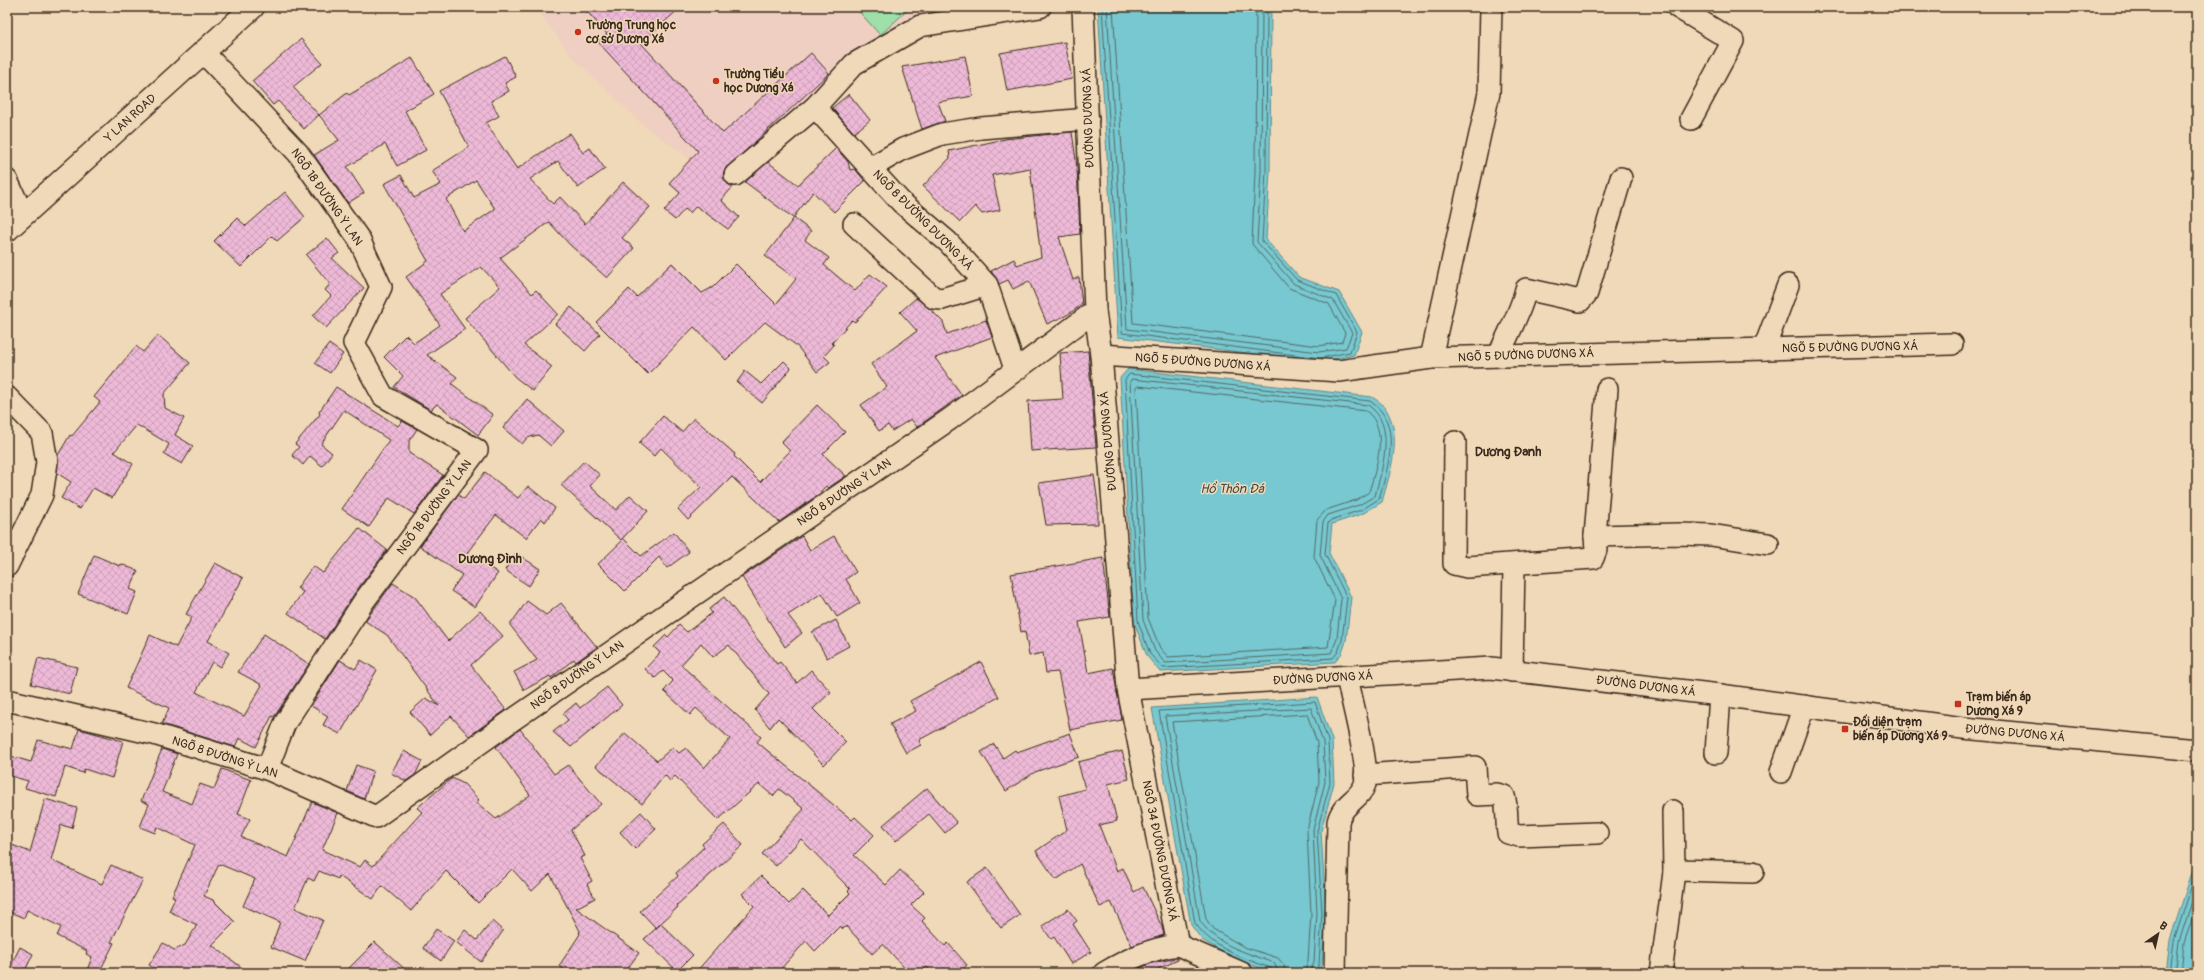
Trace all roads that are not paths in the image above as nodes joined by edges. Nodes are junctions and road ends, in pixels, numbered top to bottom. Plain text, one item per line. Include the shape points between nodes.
1 (253, 7) edge
2 (1040, 7) edge
3 (1083, 7) edge
4 (1491, 7) edge
5 (1677, 7) edge
6 (203, 52) junction
7 (815, 107) junction
8 (1088, 119) junction
9 (1691, 119) dead end
10 (870, 168) junction
11 (735, 175) dead end
12 (1621, 178) dead end
13 (7, 180) edge
14 (23, 215) junction
15 (854, 224) dead end
16 (7, 230) edge
17 (987, 285) junction
18 (1788, 285) dead end
19 (1095, 311) junction
20 (1952, 344) dead end
21 (1764, 349) junction
22 (1101, 355) junction
23 (1499, 355) junction
24 (1431, 358) junction
25 (1015, 369) junction
26 (1607, 389) dead end
27 (7, 397) edge
28 (1455, 442) dead end
29 (1595, 536) junction
30 (1768, 544) dead end
31 (1514, 564) junction
32 (7, 566) edge
33 (1512, 671) junction
34 (1344, 677) junction
35 (1128, 689) junction
36 (1720, 695) junction
37 (7, 700) edge
38 (1804, 706) junction
39 (2197, 750) edge
40 (1716, 753) dead end
41 (267, 769) junction
42 (1781, 772) dead end
43 (1365, 775) junction
44 (1673, 811) dead end
45 (1597, 833) dead end
46 (1674, 872) junction
47 (1753, 872) dead end
48 (1178, 945) junction
49 (1104, 973) edge
50 (1242, 973) edge
51 (1336, 973) edge
52 (1661, 973) edge

1 - 6 main road, Y LAN ROAD
2 - 7 street via 920,26 854,64
3 - 8 street, ĐƯỜNG DƯƠNG XÁ
4 - 24 street via 1489,93
5 - 9 street via 1733,41
6 - 14 main road, Y LAN ROAD
6 - 41 street, NGÕ 18 ĐƯỜNG Ỷ LAN via 298,153 359,240 381,287 354,343 383,396 477,450 364,602 285,723
7 - 10 street
7 - 11 street
8 - 10 street, NGÕ 8 ĐƯỜNG DƯƠNG XÁ via 942,134 903,149
8 - 19 street, ĐƯỜNG DƯƠNG XÁ
10 - 17 street, NGÕ 8 ĐƯỜNG DƯƠNG XÁ via 901,202 948,242
12 - 23 street via 1587,293 1580,301 1526,289 1522,306
13 - 14 street
14 - 16 main road, Y LAN ROAD
15 - 17 street via 934,298 942,299
17 - 25 street, NGÕ 8 ĐƯỜNG DƯƠNG XÁ
18 - 21 street
19 - 22 street, ĐƯỜNG DƯƠNG XÁ
19 - 25 street, NGÕ 8 ĐƯỜNG Ỷ LAN
20 - 21 street, NGÕ 5 ĐƯỜNG DƯƠNG XÁ
21 - 23 street, NGÕ 5 ĐƯỜNG DƯƠNG XÁ
22 - 24 street, NGÕ 5 ĐƯỜNG DƯƠNG XÁ via 1339,371
22 - 35 street, ĐƯỜNG DƯƠNG XÁ
23 - 24 street, NGÕ 5 ĐƯỜNG DƯƠNG XÁ
25 - 41 street, NGÕ 8 ĐƯỜNG Ỷ LAN via 950,419 376,817
26 - 29 street
27 - 32 street via 42,433 47,462 42,496
28 - 31 street via 1454,564 1467,567
29 - 30 street via 1704,535
29 - 31 street via 1596,550 1593,558
31 - 33 street
33 - 34 street, ĐƯỜNG DƯƠNG XÁ via 1491,668
33 - 36 street, ĐƯỜNG DƯƠNG XÁ
34 - 35 street, ĐƯỜNG DƯƠNG XÁ
34 - 43 street via 1365,764
35 - 48 street, NGÕ 34 ĐƯỜNG DƯƠNG XÁ
36 - 38 street, ĐƯỜNG DƯƠNG XÁ
36 - 40 street
37 - 41 street, NGÕ 8 ĐƯỜNG Ỷ LAN via 154,734
38 - 39 street, ĐƯỜNG DƯƠNG XÁ via 1963,728
38 - 42 street
43 - 45 street via 1475,767 1478,795 1504,796 1508,833 1519,836
43 - 51 street via 1364,784 1358,795 1340,813 1338,822
44 - 46 street
46 - 47 street
46 - 52 street
48 - 49 street via 1157,948 1126,960
48 - 50 street

